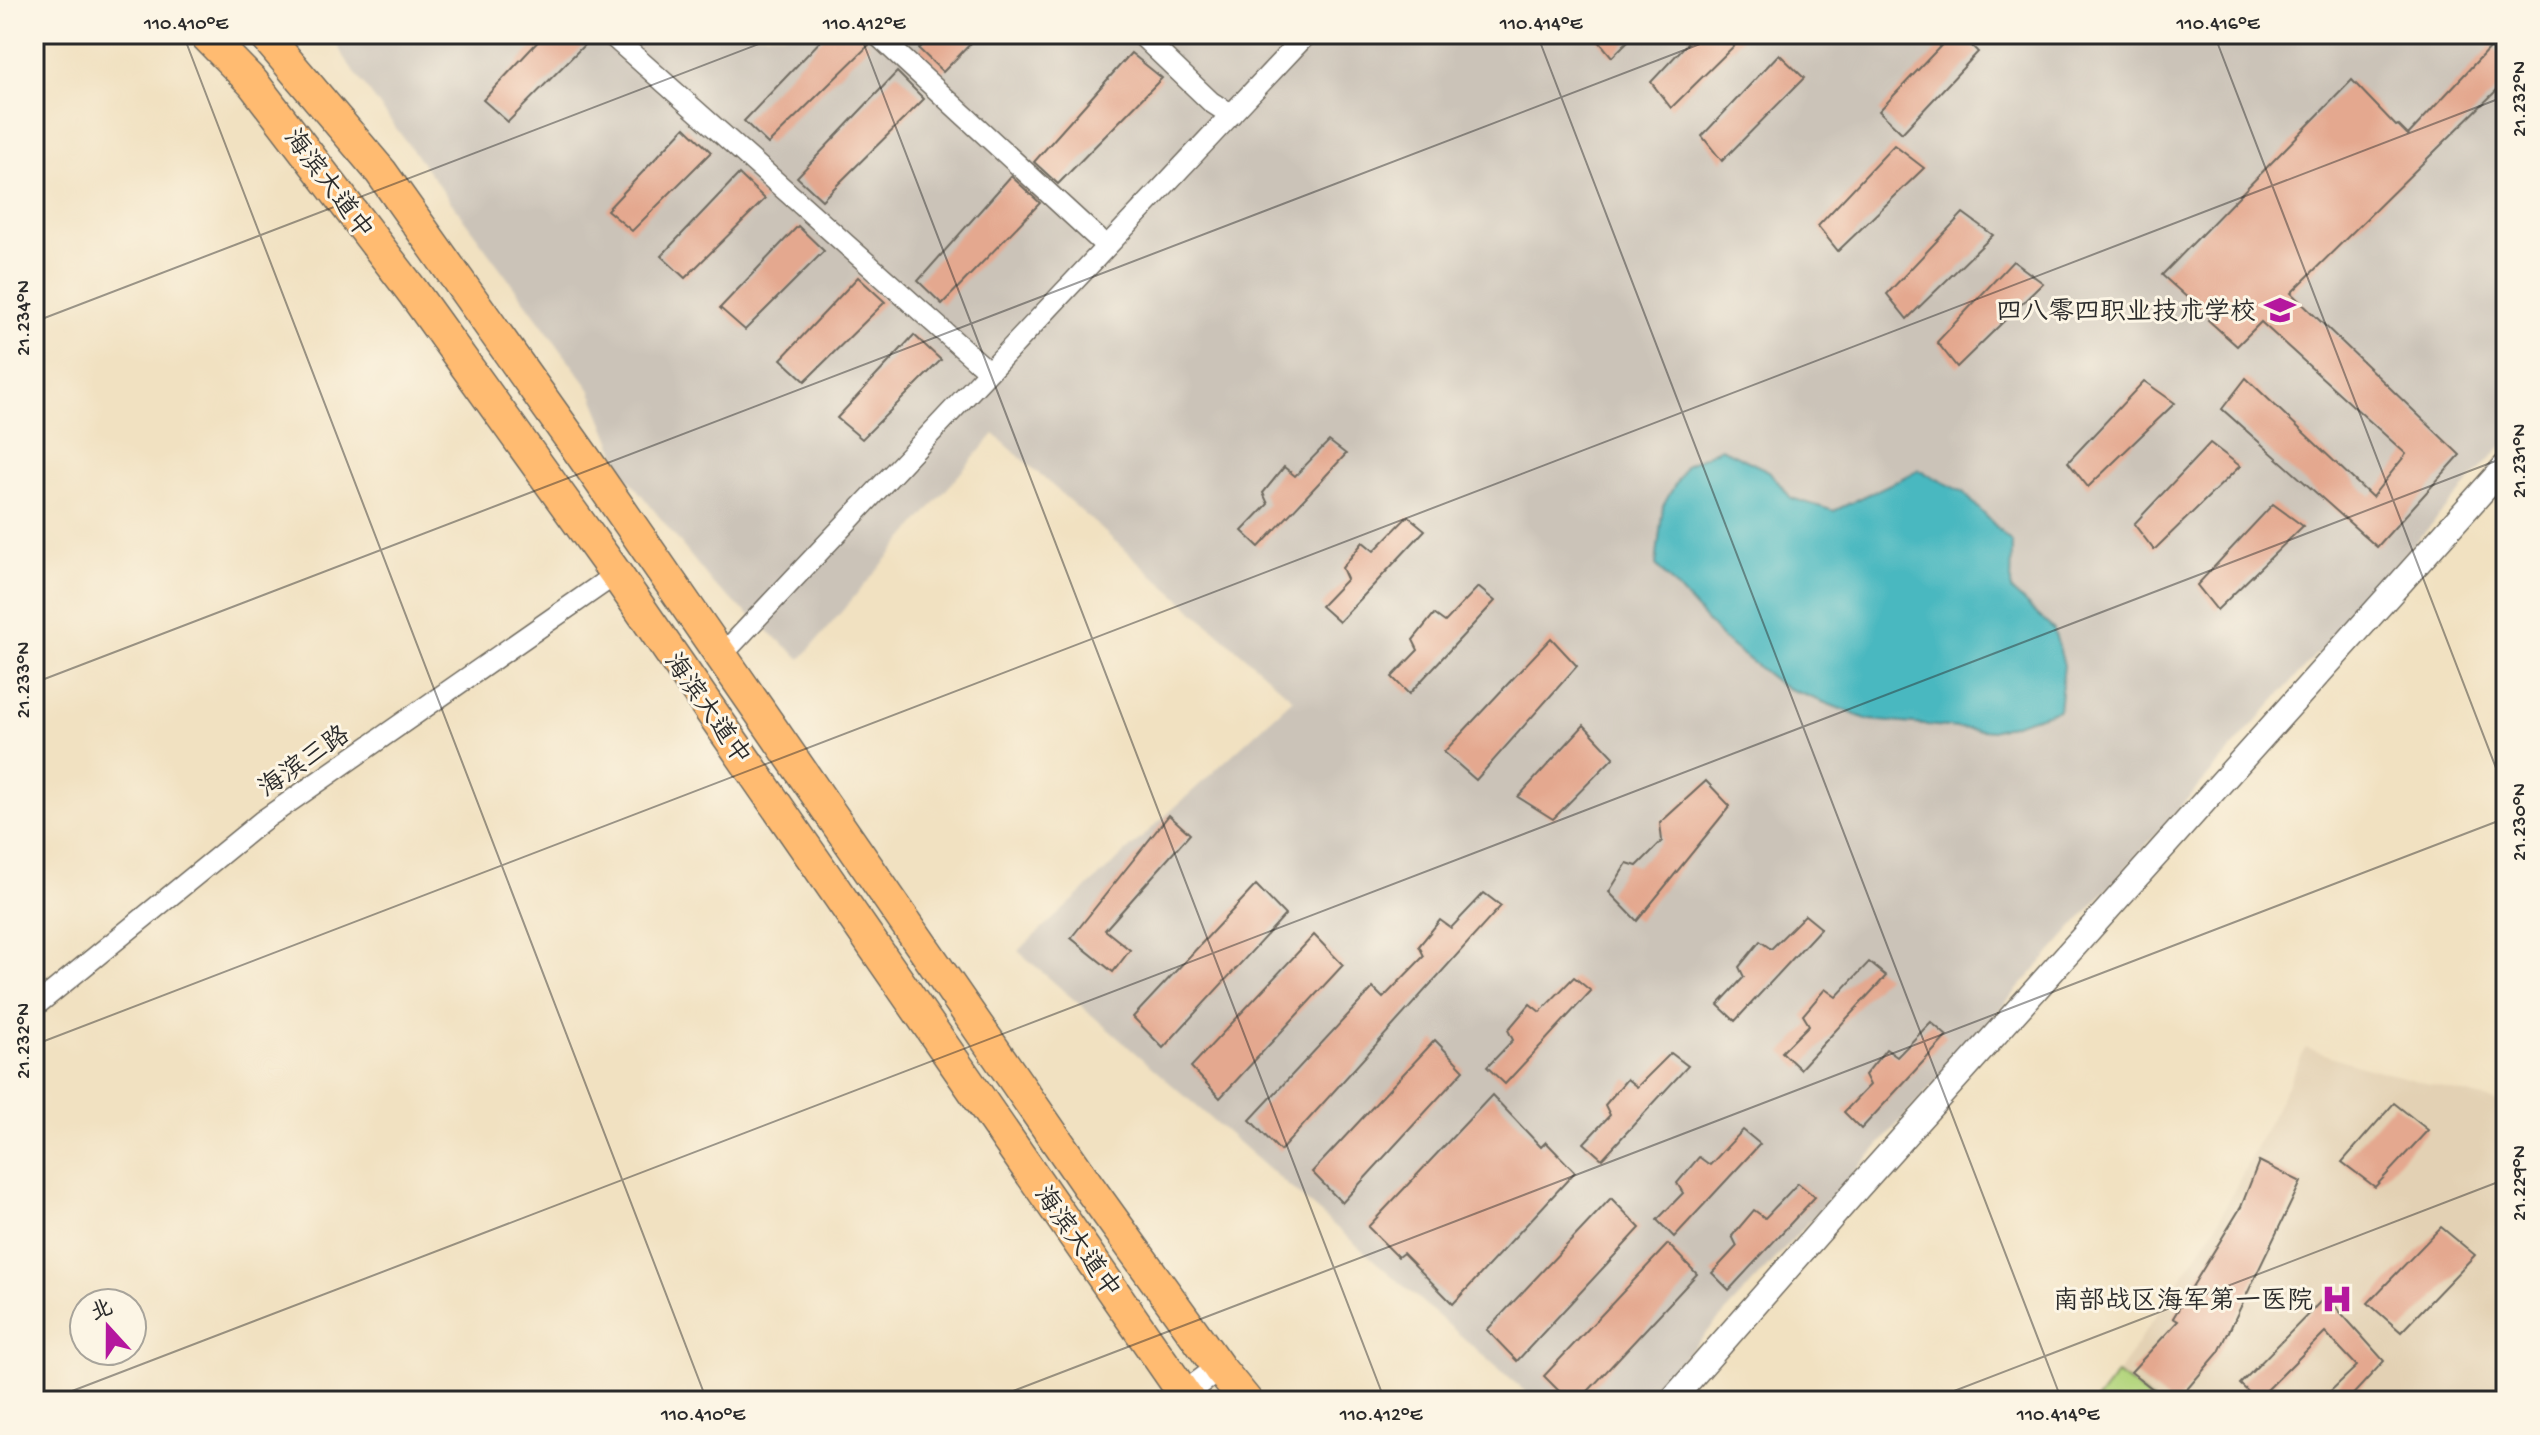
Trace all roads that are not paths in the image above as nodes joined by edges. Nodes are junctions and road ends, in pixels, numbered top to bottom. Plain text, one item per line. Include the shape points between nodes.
1 (264, 34) edge
2 (610, 34) edge
3 (876, 34) edge
4 (1140, 34) edge
5 (1307, 34) edge
6 (206, 37) edge
7 (1231, 115) junction
8 (1106, 246) junction
9 (988, 371) junction
10 (2506, 465) edge
11 (616, 574) junction
12 (721, 656) junction
13 (34, 1007) edge
14 (1229, 1389) edge
15 (1183, 1399) edge
16 (1671, 1401) edge

1 - 12 main road, 海滨大道中 via 381,172
2 - 9 street
3 - 8 street
4 - 7 street
5 - 7 street
6 - 11 main road, 海滨大道中 via 253,83 413,292
7 - 8 street
8 - 9 street
9 - 12 street
10 - 16 street
11 - 13 street, 海滨三路 via 262,821
11 - 15 main road, 海滨大道中
12 - 14 main road, 海滨大道中
14 - 15 street

